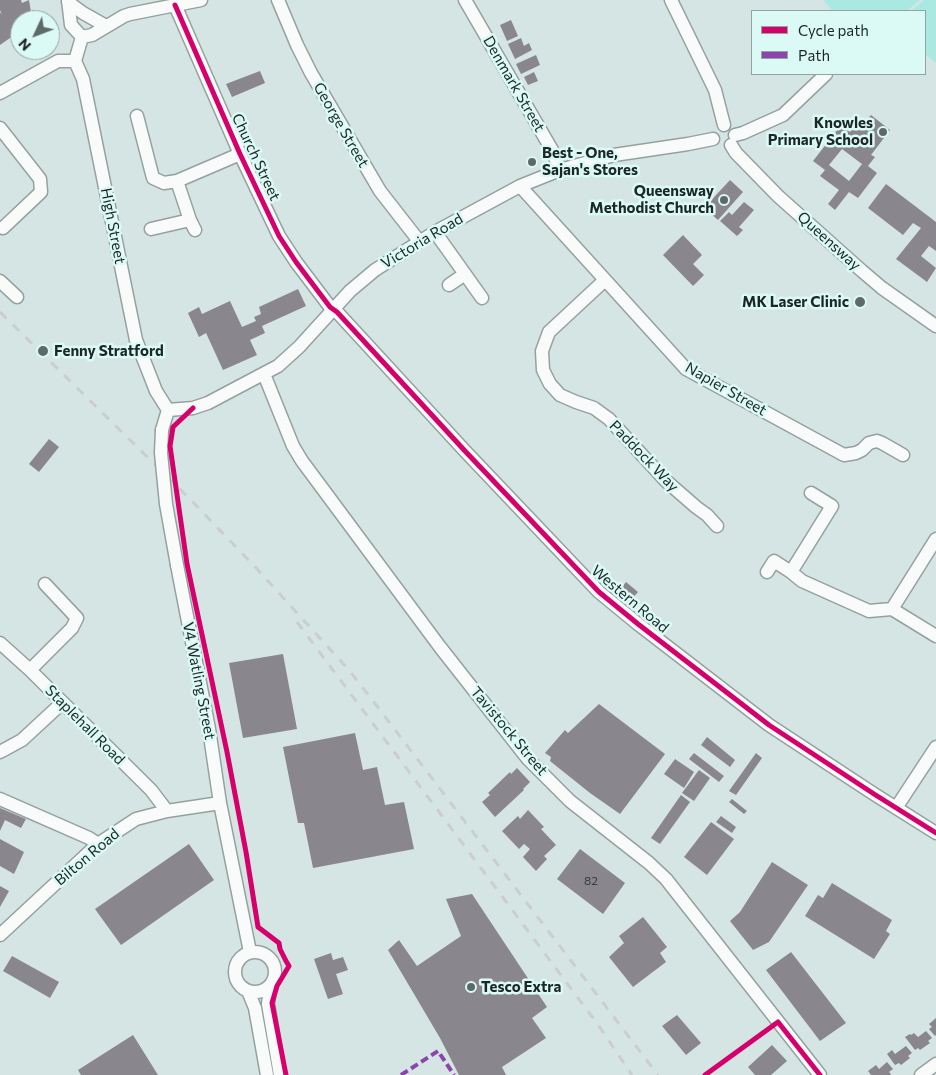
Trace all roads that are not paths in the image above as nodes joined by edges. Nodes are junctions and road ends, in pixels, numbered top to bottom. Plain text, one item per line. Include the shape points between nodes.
1 (201, 0) edge
2 (278, 0) edge
3 (465, 0) edge
4 (671, 0) edge
5 (68, 1) edge
6 (175, 4) junction
7 (106, 26) junction
8 (82, 37) junction
9 (75, 61) junction
10 (825, 75) edge
11 (0, 93) edge
12 (137, 116) dead end
13 (724, 126) junction
14 (0, 128) edge
15 (713, 139) junction
16 (733, 140) junction
17 (240, 154) junction
18 (560, 170) junction
19 (177, 181) junction
20 (520, 186) junction
21 (3, 228) dead end
22 (151, 229) dead end
23 (435, 232) junction
24 (419, 241) junction
25 (465, 274) junction
26 (605, 280) junction
27 (0, 281) edge
28 (450, 285) dead end
29 (17, 297) dead end
30 (482, 298) dead end
31 (333, 309) junction
32 (936, 326) edge
33 (264, 374) junction
34 (168, 410) junction
35 (903, 455) dead end
36 (811, 493) dead end
37 (717, 526) dead end
38 (935, 541) edge
39 (767, 572) dead end
40 (791, 572) junction
41 (45, 584) dead end
42 (892, 609) junction
43 (936, 636) edge
44 (0, 643) edge
45 (30, 670) junction
46 (62, 703) junction
47 (936, 747) edge
48 (0, 752) edge
49 (0, 799) edge
50 (220, 803) junction
51 (896, 808) junction
52 (167, 811) junction
53 (936, 833) edge
54 (98, 844) junction
55 (0, 935) edge
56 (250, 952) junction
57 (270, 986) junction
58 (248, 991) junction
59 (936, 1064) edge
60 (267, 1075) edge
61 (280, 1075) edge
62 (820, 1075) edge
63 (921, 1075) edge

1 - 6 street
2 - 24 street, George Street via 311,73 380,192
3 - 18 street, Denmark Street via 552,150
4 - 13 street via 715,90
5 - 7 street
5 - 8 street via 71,25
6 - 7 street via 130,14
6 - 17 street, Church Street
7 - 8 street
8 - 9 street
9 - 11 street via 58,61
9 - 34 street, High Street via 83,79 136,340 156,391
10 - 16 street via 783,115
12 - 19 street via 153,178 164,183
13 - 15 street via 715,130
13 - 16 street via 732,129
14 - 21 street via 40,178 41,192
15 - 16 street via 721,147
15 - 18 street, Victoria Road via 614,155
16 - 32 street, Queensway via 736,153 778,196 882,288
17 - 19 street
17 - 31 street, Church Street via 279,236
18 - 20 street, Victoria Road
19 - 22 street via 193,225
20 - 23 street, Victoria Road
20 - 26 street, Napier Street
23 - 24 street, Victoria Road
23 - 25 street
24 - 31 street, Victoria Road via 374,270
25 - 28 street
25 - 30 street
26 - 35 street, Napier Street via 686,369 844,454 856,454 877,441
26 - 37 street, Paddock Way via 549,332 542,351 543,370 560,395 594,408 609,419 665,480
27 - 29 street
31 - 33 street, Victoria Road via 299,348
31 - 51 street, Western Road via 599,592 769,725
33 - 34 street, Victoria Road via 208,403 194,408
33 - 62 street, Tavistock Street via 302,461 528,759 570,801 666,879
34 - 50 street, V4 Watling Street, bridge via 162,430 161,453 166,504
36 - 40 street via 832,506
38 - 42 street
39 - 40 street via 774,561
40 - 42 street via 802,581 869,611
41 - 45 street via 77,618 72,628
42 - 43 street
44 - 45 street, Staplehall Road
45 - 46 street, Staplehall Road
46 - 48 street via 22,740
46 - 52 street, Staplehall Road via 151,790
47 - 51 street
49 - 54 street
50 - 52 street, Bilton Road
50 - 56 street, V4 Watling Street
51 - 53 street, Western Road
52 - 54 street, Bilton Road via 136,819
54 - 55 street, Bilton Road
56 - 57 street via 263,953 273,962 275,975
56 - 58 street via 236,964 235,971 238,983
57 - 58 street via 260,991
57 - 61 street via 268,1004
58 - 60 street via 259,1025
59 - 63 street

